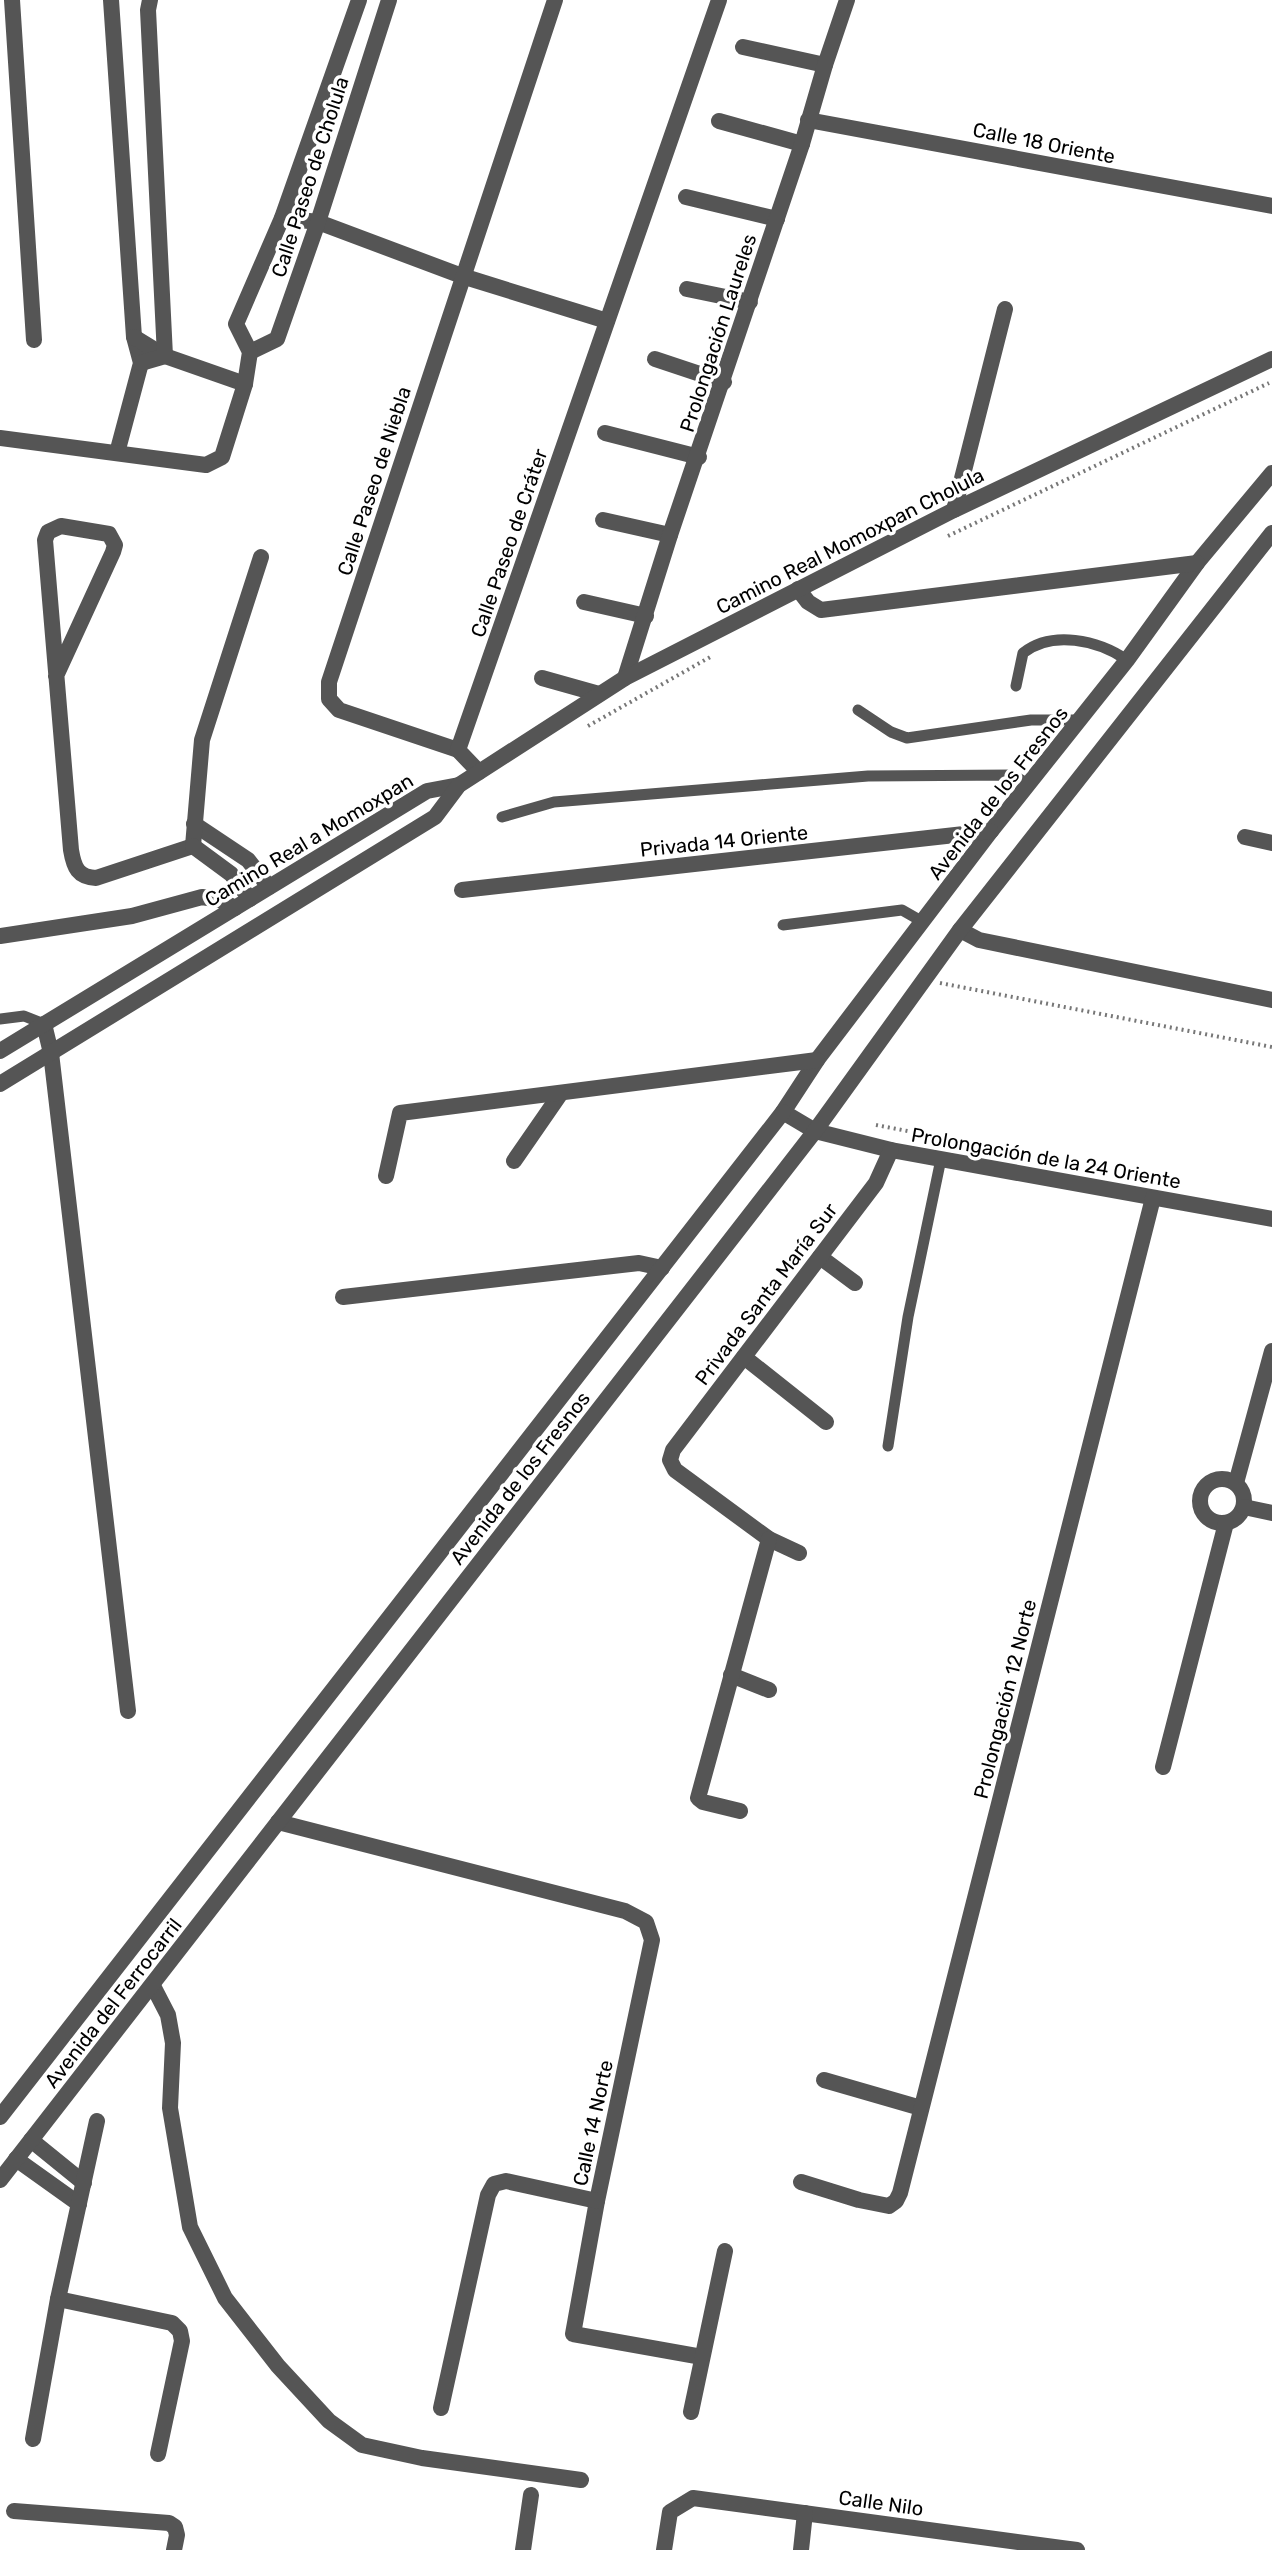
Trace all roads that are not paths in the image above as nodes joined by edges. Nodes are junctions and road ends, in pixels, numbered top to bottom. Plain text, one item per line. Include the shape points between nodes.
1 (12, 0) edge
2 (111, 0) edge
3 (150, 0) edge
4 (359, 0) edge
5 (389, 0) edge
6 (555, 0) edge
7 (719, 0) edge
8 (847, 0) edge
9 (743, 47) dead end
10 (825, 65) junction
11 (808, 120) junction
12 (719, 121) dead end
13 (802, 144) junction
14 (686, 197) dead end
15 (1272, 206) edge
16 (282, 218) junction
17 (777, 219) junction
18 (318, 222) junction
19 (462, 276) junction
20 (687, 289) dead end
21 (750, 302) junction
22 (1005, 309) dead end
23 (607, 321) junction
24 (134, 337) junction
25 (34, 340) dead end
26 (250, 352) junction
27 (165, 356) junction
28 (655, 359) dead end
29 (1272, 359) edge
30 (141, 363) junction
31 (724, 382) junction
32 (245, 384) junction
33 (605, 433) dead end
34 (0, 438) edge
35 (117, 453) junction
36 (699, 457) junction
37 (1272, 473) edge
38 (954, 510) junction
39 (603, 520) dead end
40 (1272, 533) edge
41 (670, 535) junction
42 (261, 557) dead end
43 (1197, 563) junction
44 (798, 589) junction
45 (584, 602) dead end
46 (646, 616) junction
47 (1127, 660) junction
48 (56, 676) junction
49 (542, 678) dead end
50 (625, 678) junction
51 (1016, 686) dead end
52 (599, 694) junction
53 (858, 710) dead end
54 (1081, 720) junction
55 (458, 750) junction
56 (479, 772) junction
57 (1028, 784) junction
58 (459, 785) junction
59 (502, 817) dead end
60 (194, 824) junction
61 (991, 831) junction
62 (1245, 837) dead end
63 (1272, 843) edge
64 (193, 846) junction
65 (269, 887) junction
66 (462, 890) dead end
67 (250, 899) junction
68 (235, 908) junction
69 (923, 922) junction
70 (783, 925) dead end
71 (960, 930) junction
72 (0, 936) edge
73 (1272, 1000) edge
74 (0, 1019) edge
75 (44, 1024) junction
76 (0, 1051) edge
77 (51, 1053) junction
78 (817, 1060) junction
79 (0, 1084) edge
80 (561, 1093) junction
81 (783, 1112) junction
82 (815, 1131) junction
83 (891, 1150) junction
84 (941, 1159) junction
85 (514, 1161) dead end
86 (386, 1176) dead end
87 (1153, 1198) junction
88 (1272, 1219) edge
89 (820, 1257) junction
90 (662, 1268) junction
91 (855, 1283) dead end
92 (343, 1297) dead end
93 (1272, 1351) edge
94 (744, 1357) junction
95 (826, 1422) dead end
96 (888, 1446) dead end
97 (1236, 1483) junction
98 (1244, 1507) junction
99 (1272, 1513) edge
100 (1226, 1523) junction
101 (769, 1539) junction
102 (799, 1553) dead end
103 (731, 1675) junction
104 (769, 1690) dead end
105 (128, 1711) dead end
106 (1163, 1767) dead end
107 (740, 1811) dead end
108 (278, 1822) junction
109 (256, 1851) joint
110 (153, 1986) junction
111 (824, 2080) dead end
112 (921, 2108) junction
113 (0, 2117) edge
114 (97, 2121) dead end
115 (31, 2140) junction
116 (16, 2159) junction
117 (0, 2180) edge
118 (801, 2182) dead end
119 (84, 2183) junction
120 (597, 2201) junction
121 (79, 2204) junction
122 (725, 2251) dead end
123 (58, 2299) junction
124 (702, 2357) junction
125 (441, 2408) dead end
126 (691, 2412) dead end
127 (33, 2439) dead end
128 (158, 2454) dead end
129 (581, 2480) dead end
130 (531, 2495) dead end
131 (14, 2511) dead end
132 (805, 2513) junction
133 (948, 2532) junction
134 (174, 2550) edge
135 (523, 2550) edge
136 (664, 2550) edge
137 (801, 2550) edge
138 (946, 2550) edge
139 (1077, 2550) edge

1 - 25 street
2 - 24 street
3 - 27 street
4 - 16 street, Calle Paseo de Cholula
5 - 18 street, Calle Paseo de Cholula
6 - 19 street, Calle Paseo de Niebla
7 - 23 street, Calle Paseo de Cráter
8 - 10 street, Prolongación Laureles
9 - 10 street
10 - 11 street, Prolongación Laureles
11 - 13 street, Prolongación Laureles
11 - 15 street, Calle 18 Oriente
12 - 13 street
13 - 17 street, Prolongación Laureles
14 - 17 street
16 - 18 street
16 - 26 street, Calle Paseo de Cholula via 236,324
17 - 21 street, Prolongación Laureles
18 - 19 street
18 - 26 street, Calle Paseo de Cholula via 277,339
19 - 23 street
19 - 55 street, Calle Paseo de Niebla via 329,682 329,699 339,710
20 - 21 street
21 - 31 street, Prolongación Laureles
22 - 38 street
23 - 55 street, Calle Paseo de Cráter
24 - 27 street
24 - 30 street
26 - 32 street, Calle Paseo de Cholula
27 - 30 street
27 - 32 street
28 - 31 street
29 - 38 street, Camino Real Momoxpan Cholula
30 - 35 street
31 - 36 street, Prolongación Laureles
32 - 35 street, Calle Paseo de Cholula via 222,457 206,465
33 - 36 street
34 - 35 street
36 - 41 street, Prolongación Laureles
37 - 43 street, Avenida de los Fresnos
38 - 44 street, Camino Real Momoxpan Cholula
39 - 41 street
40 - 71 street, Avenida de los Fresnos
41 - 46 street, Prolongación Laureles
42 - 60 street via 202,740
43 - 44 street via 821,610
43 - 47 street, Avenida de los Fresnos
44 - 50 street, Camino Real Momoxpan Cholula
45 - 46 street
46 - 50 street, Prolongación Laureles
47 - 51 lane via 1110,648 1056,638 1023,653
47 - 54 street, Avenida de los Fresnos
48 - 48 street via 113,552 109,534 61,526 48,532 45,540
48 - 64 street via 77,872 96,878
49 - 52 street
50 - 52 street, Camino Real Momoxpan Cholula
52 - 56 street, Camino Real Momoxpan Cholula
53 - 54 lane via 907,738 1031,720
54 - 57 street, Avenida de los Fresnos
55 - 56 street
56 - 58 street, Camino Real Momoxpan Cholula
57 - 59 lane via 1013,775 868,776 554,802
57 - 61 street, Avenida de los Fresnos
58 - 65 street, Camino Real a Momoxpan via 427,791
58 - 77 street via 435,817
60 - 64 street
60 - 65 street via 248,860
61 - 66 street, Privada 14 Oriente
61 - 69 street, Avenida de los Fresnos
62 - 63 street
64 - 67 street via 231,874
65 - 67 street, Camino Real a Momoxpan
67 - 68 street, Camino Real a Momoxpan
68 - 72 street via 202,897 132,916
68 - 75 street, Camino Real a Momoxpan
69 - 70 lane via 902,910
69 - 78 street, Avenida de los Fresnos
71 - 73 street via 979,940
71 - 82 street, Avenida de los Fresnos
74 - 75 lane via 24,1016
75 - 76 street, Camino Real a Momoxpan
75 - 77 street
77 - 79 street
77 - 105 street
78 - 80 street
78 - 81 street, Avenida de los Fresnos
80 - 85 street
80 - 86 street via 400,1113
81 - 82 street
81 - 90 street, Avenida de los Fresnos
82 - 83 street, Prolongación de la 24 Oriente
82 - 108 street, Avenida de los Fresnos
83 - 84 street, Prolongación de la 24 Oriente
83 - 89 street, Privada Santa María Sur via 876,1183
84 - 87 street, Prolongación de la 24 Oriente
84 - 96 lane
87 - 88 street, Prolongación de la 24 Oriente
87 - 112 street, Prolongación 12 Norte
89 - 91 street
89 - 94 street, Privada Santa María Sur
90 - 92 street via 639,1263
90 - 113 street, Avenida de los Fresnos
93 - 97 street
94 - 95 street
94 - 101 street, Privada Santa María Sur via 670,1460 675,1470
97 - 98 street
97 - 100 street via 1212,1481 1203,1490 1203,1514
98 - 99 street
98 - 100 street
100 - 106 street
101 - 102 street
101 - 103 street
103 - 104 street
103 - 107 street via 698,1798
108 - 109 street, Avenida de los Fresnos
108 - 120 street, Calle 14 Norte via 625,1911 646,1922 652,1940
109 - 110 street, Avenida del Ferrocarril
110 - 115 street, Avenida del Ferrocarril
110 - 129 street via 168,2015 173,2043 170,2108 190,2227 225,2298 278,2366 329,2421 362,2445
111 - 112 street
112 - 118 street, Prolongación 12 Norte via 900,2193 889,2206
114 - 119 street
115 - 116 street, Avenida del Ferrocarril
115 - 119 street
116 - 117 street, Avenida del Ferrocarril
116 - 121 street
119 - 121 street
120 - 124 street, Calle 14 Norte via 573,2334
120 - 125 street via 506,2181 494,2184
121 - 123 street
122 - 124 street
123 - 127 street
123 - 128 street via 172,2323 180,2331
124 - 126 street
130 - 135 street
131 - 134 street via 169,2523 177,2535
132 - 133 street, Calle Nilo
132 - 136 street, Calle Nilo via 693,2498 670,2512
132 - 137 street
133 - 138 street
133 - 139 street, Calle Nilo

